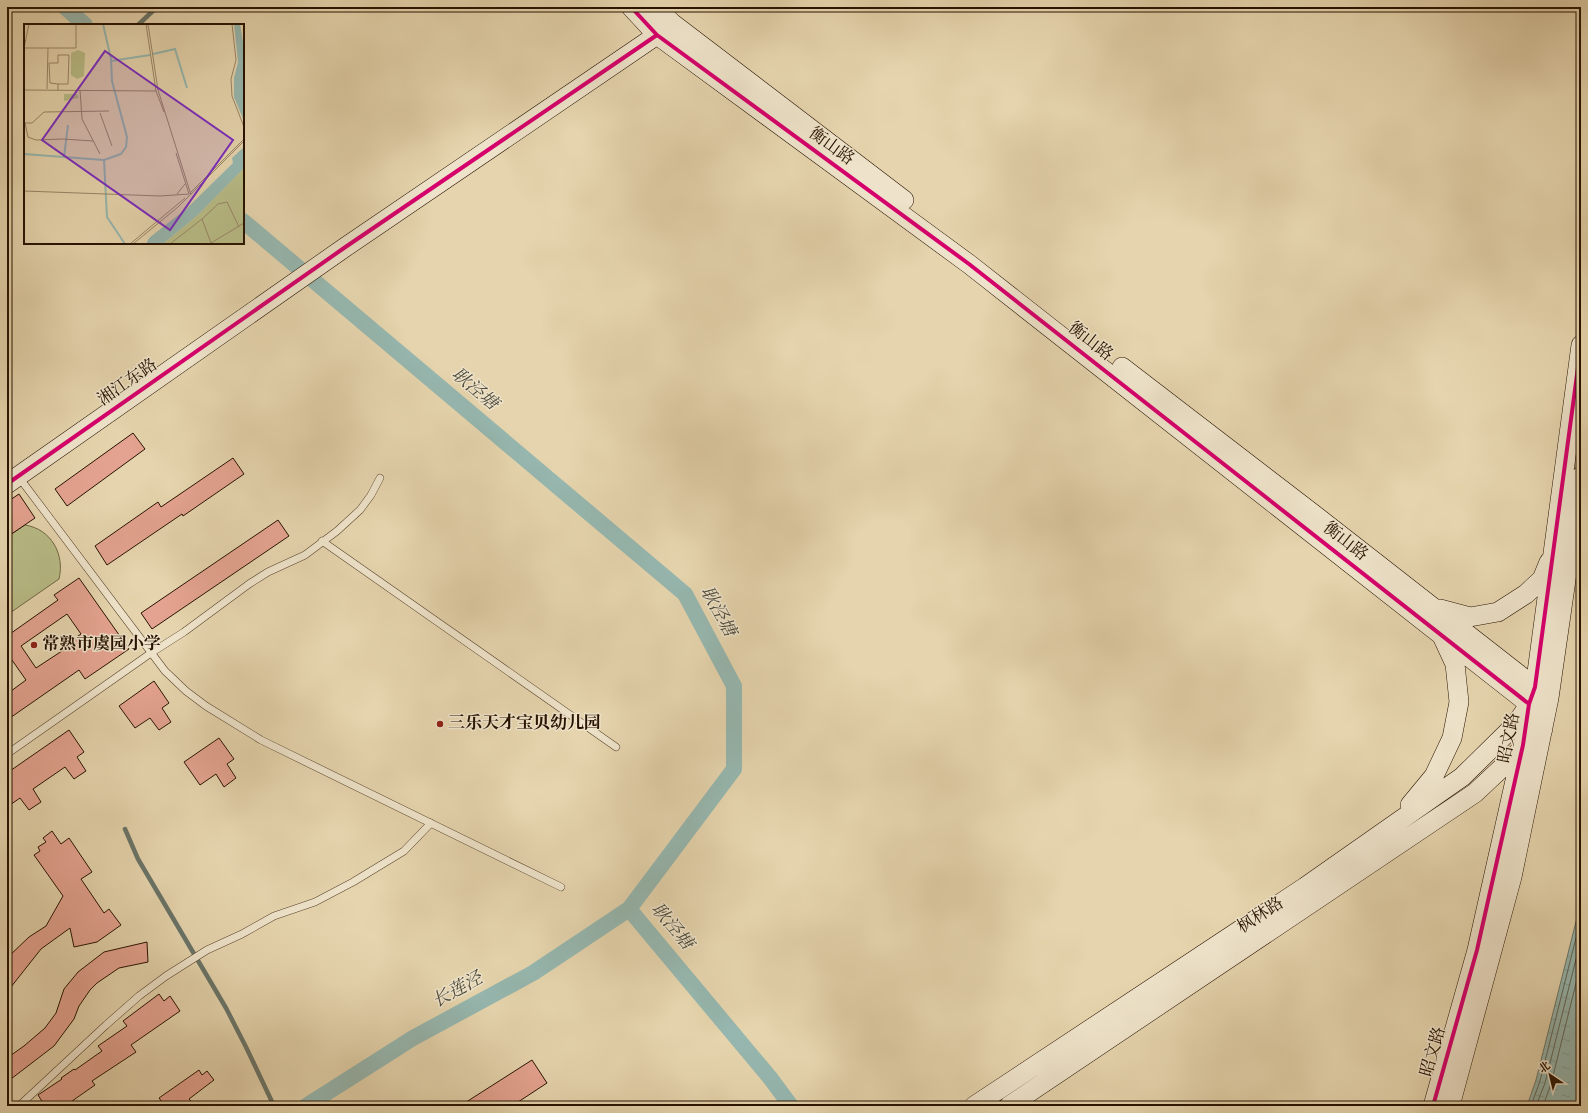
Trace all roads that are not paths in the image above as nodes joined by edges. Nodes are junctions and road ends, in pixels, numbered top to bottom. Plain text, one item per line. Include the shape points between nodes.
1 (631, 7) edge
2 (656, 7) edge
3 (657, 35) junction
4 (1581, 345) edge
5 (1581, 476) edge
6 (380, 478) dead end
7 (13, 480) edge
8 (322, 542) junction
9 (1554, 552) junction
10 (1433, 608) junction
11 (1441, 633) junction
12 (151, 653) junction
13 (1538, 696) junction
14 (1543, 729) junction
15 (616, 748) dead end
16 (1522, 749) junction
17 (7, 754) edge
18 (431, 823) junction
19 (1393, 825) junction
20 (561, 888) dead end
21 (19, 1106) edge
22 (974, 1106) edge
23 (1009, 1106) edge
24 (1433, 1106) edge
25 (1450, 1106) edge

1 - 3 street, 衡山路
2 - 10 street, 衡山路 via 672,23 1304,506
3 - 7 street, 湘江东路 via 344,248
3 - 11 street, 衡山路 via 969,264
4 - 9 street, 昭文路
5 - 13 street
6 - 8 lane via 360,510
7 - 12 lane
8 - 12 lane via 306,555 268,572 249,584
8 - 15 lane
9 - 10 street via 1542,579 1526,594 1498,612 1470,617
9 - 13 street, 昭文路
10 - 13 street, 衡山路
11 - 13 street, 衡山路
11 - 19 street via 1455,664 1459,702 1452,738 1434,776
12 - 17 lane
12 - 18 lane via 186,692 232,723 261,740
13 - 14 street
13 - 16 street, 昭文路
13 - 19 street, 枫林路 via 1516,724 1462,777
14 - 16 street, 枫林路
14 - 25 street via 1512,877
16 - 23 street, 枫林路 via 1475,793
16 - 24 street, 昭文路 via 1477,950
18 - 20 lane
18 - 21 lane via 404,851 353,882 315,902 274,916 184,964 139,996
19 - 22 street, 枫林路 via 1305,887

